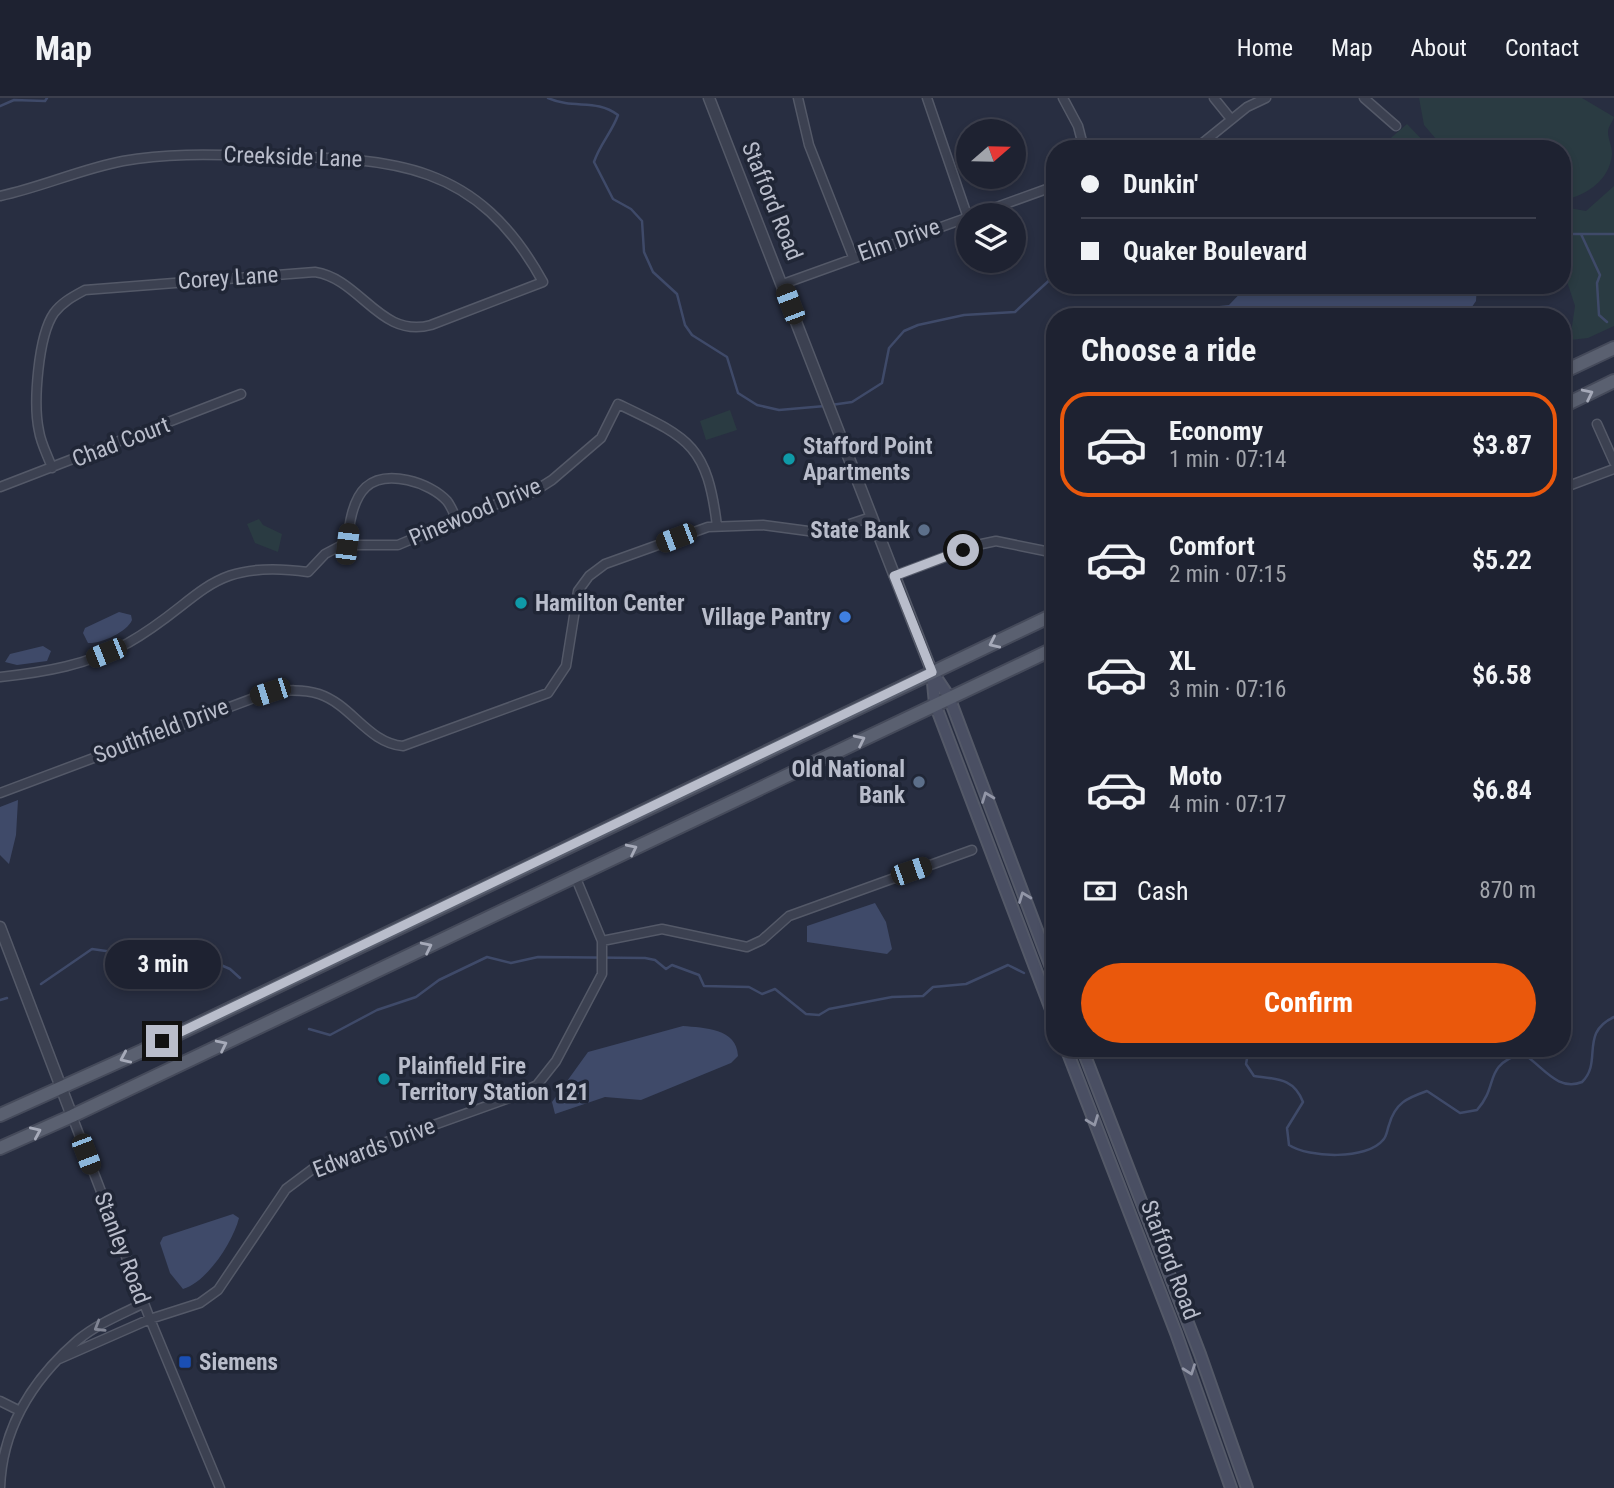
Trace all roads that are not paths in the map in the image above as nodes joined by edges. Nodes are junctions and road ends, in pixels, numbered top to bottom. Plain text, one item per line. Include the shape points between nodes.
1 (709, 98) edge
2 (798, 98) edge
3 (927, 98) edge
4 (1063, 98) edge
5 (1214, 98) edge
6 (1266, 98) edge
7 (1364, 98) edge
8 (1231, 119) junction
9 (1395, 126) dead end
10 (1082, 140) edge
11 (1206, 140) edge
12 (1046, 189) edge
13 (0, 196) edge
14 (963, 203) edge
15 (1003, 203) edge
16 (956, 219) edge
17 (853, 257) junction
18 (543, 282) joint
19 (783, 284) junction
20 (1614, 348) edge
21 (1571, 368) edge
22 (1614, 381) edge
23 (241, 394) dead end
24 (1571, 402) edge
25 (1597, 424) dead end
26 (1614, 462) edge
27 (52, 468) junction
28 (1614, 468) edge
29 (1571, 485) edge
30 (0, 487) edge
31 (871, 517) junction
32 (457, 520) junction
33 (717, 526) junction
34 (347, 544) junction
35 (1046, 551) edge
36 (894, 576) junction
37 (1046, 618) edge
38 (1046, 652) edge
39 (932, 672) junction
40 (0, 677) edge
41 (949, 698) junction
42 (935, 704) junction
43 (0, 793) edge
44 (972, 850) dead end
45 (575, 876) junction
46 (0, 927) edge
47 (603, 944) junction
48 (1046, 954) edge
49 (1046, 996) edge
50 (1069, 1057) edge
51 (1085, 1057) edge
52 (60, 1088) junction
53 (0, 1115) edge
54 (72, 1116) junction
55 (0, 1148) edge
56 (144, 1303) junction
57 (150, 1319) junction
58 (59, 1359) junction
59 (0, 1401) edge
60 (18, 1410) junction
61 (0, 1488) edge
62 (220, 1488) edge
63 (1231, 1488) edge
64 (1247, 1488) edge

1 - 19 street, Stafford Road
2 - 17 street via 809,145
3 - 14 street
4 - 10 street
5 - 8 street
6 - 8 street
7 - 9 street
8 - 11 street
12 - 15 street, Elm Drive
13 - 18 street, Creekside Lane via 111,163 164,155 384,161 424,173 479,202 514,236
16 - 17 street, Elm Drive
17 - 19 street, Elm Drive
18 - 27 street, Corey Lane via 412,329 386,319 334,277 315,272 85,290 58,307 43,342 37,414
19 - 31 street, Stafford Road
20 - 21 main road
24 -> 22 main road
23 - 27 street, Chad Court
25 - 26 street
27 - 30 street, Chad Court
28 - 29 street
31 - 33 street, Southfield Drive via 823,533 763,525
31 - 36 street, Stafford Road
32 - 33 street, Pinewood Drive via 509,502 552,480 601,438 618,404 673,432 700,458 712,489
32 - 34 street, Pinewood Drive via 398,545
32 - 34 street via 447,501 432,490 390,477 365,488 355,505
33 - 43 street, Southfield Drive via 596,570 575,599 570,654 556,685 540,697 458,728 402,746 383,743 323,696 296,690 270,692
34 - 40 street via 325,554 308,572 259,568 216,580 136,637 84,662
35 - 36 street via 996,541
36 - 39 street, Stafford Road
37 -> 39 main road
38 - 41 main road
39 - 41 main road, Stafford Road
39 - 42 main road, Stafford Road
39 -> 52 main road
41 - 42 main road
48 -> 41 main road, Stafford Road
45 -> 42 main road
42 - 49 main road, Stafford Road
44 - 47 street via 789,915 762,940 747,947 662,929
45 - 47 street, Edwards Drive
54 -> 45 main road
46 - 52 street, Stanley Road
47 - 57 street, Edwards Drive via 602,974 556,1062 537,1084 314,1168 286,1189 218,1290 200,1303
50 -> 63 main road, Stafford Road
51 - 64 main road, Stafford Road
52 - 53 main road
52 - 54 street, Stanley Road
55 -> 54 main road
54 - 56 street, Stanley Road
56 - 57 street, Stanley Road
56 -> 58 street via 86,1334
57 - 58 street, Edwards Drive
57 - 62 street, Stanley Road
58 - 60 street
59 - 60 street
60 - 61 street via 4,1455

